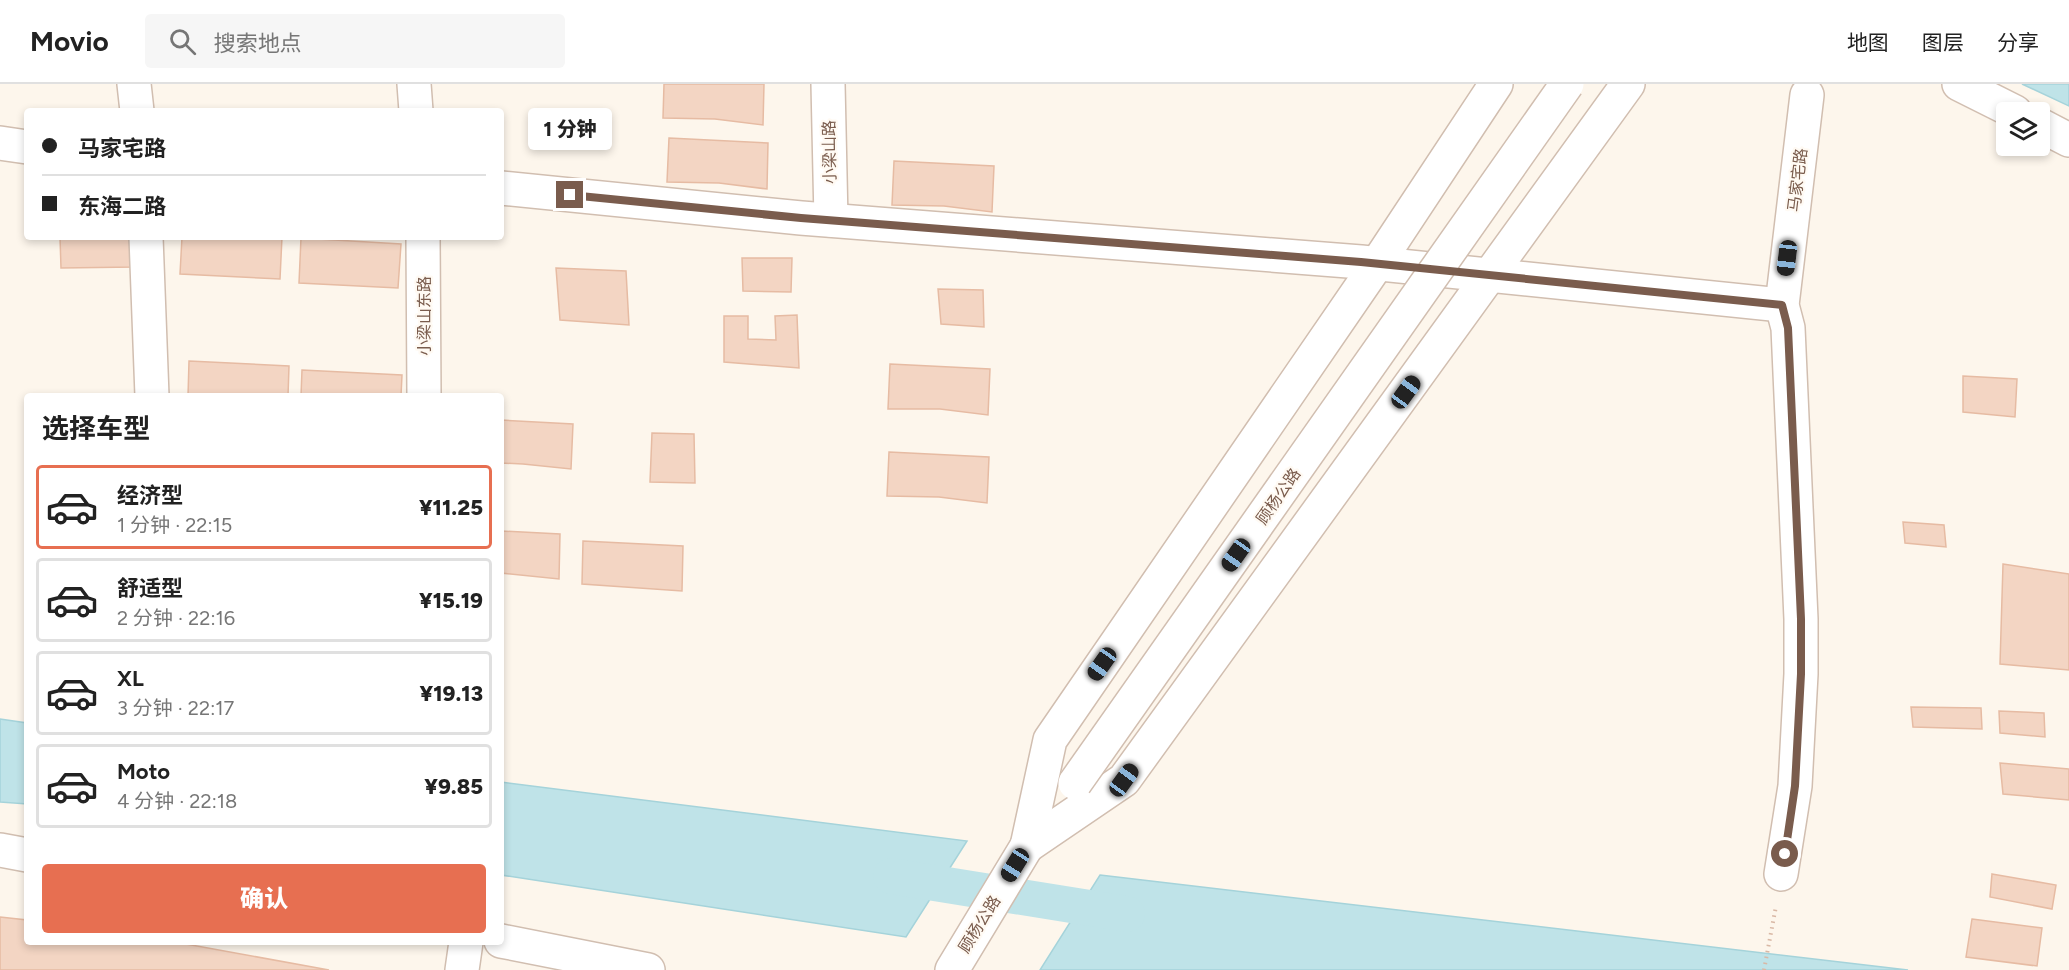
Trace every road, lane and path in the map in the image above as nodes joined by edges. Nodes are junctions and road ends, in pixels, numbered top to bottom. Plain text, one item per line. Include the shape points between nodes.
1 (134, 84) edge
2 (414, 84) edge
3 (828, 84) edge
4 (1496, 84) edge
5 (1567, 84) edge
6 (1628, 84) edge
7 (1959, 84) edge
8 (1808, 95) dead end
9 (1996, 102) edge
10 (138, 108) edge
11 (416, 108) edge
12 (2050, 130) edge
13 (2069, 140) edge
14 (0, 143) edge
15 (24, 147) edge
16 (504, 188) edge
17 (831, 220) junction
18 (146, 240) edge
19 (423, 240) edge
20 (1377, 264) junction
21 (1490, 275) junction
22 (1782, 305) junction
23 (152, 393) edge
24 (424, 393) edge
25 (0, 850) edge
26 (24, 854) edge
27 (1021, 856) junction
28 (1781, 874) joint
29 (504, 943) edge
30 (466, 945) edge
31 (954, 966) edge
32 (462, 970) edge
33 (648, 970) edge
34 (1764, 970) edge

1 - 10 street
2 - 11 street
3 - 17 street, 小梁山路
4 - 20 street
5 - 27 street, 顾杨公路, bridge
6 - 21 street
7 - 9 street
8 - 22 street, 马家宅路
12 - 13 street
14 - 15 street
16 - 17 street
17 - 20 street
18 - 23 street
19 - 24 street, 小梁山东路
20 - 21 street
20 - 27 street via 1050,740
21 - 22 street
21 - 27 street via 1124,780
22 - 28 street, 马家宅路 via 1788,328 1801,674 1795,786
25 - 26 street
27 - 31 street, 顾杨公路
28 - 34 path
29 - 33 street
30 - 32 street

